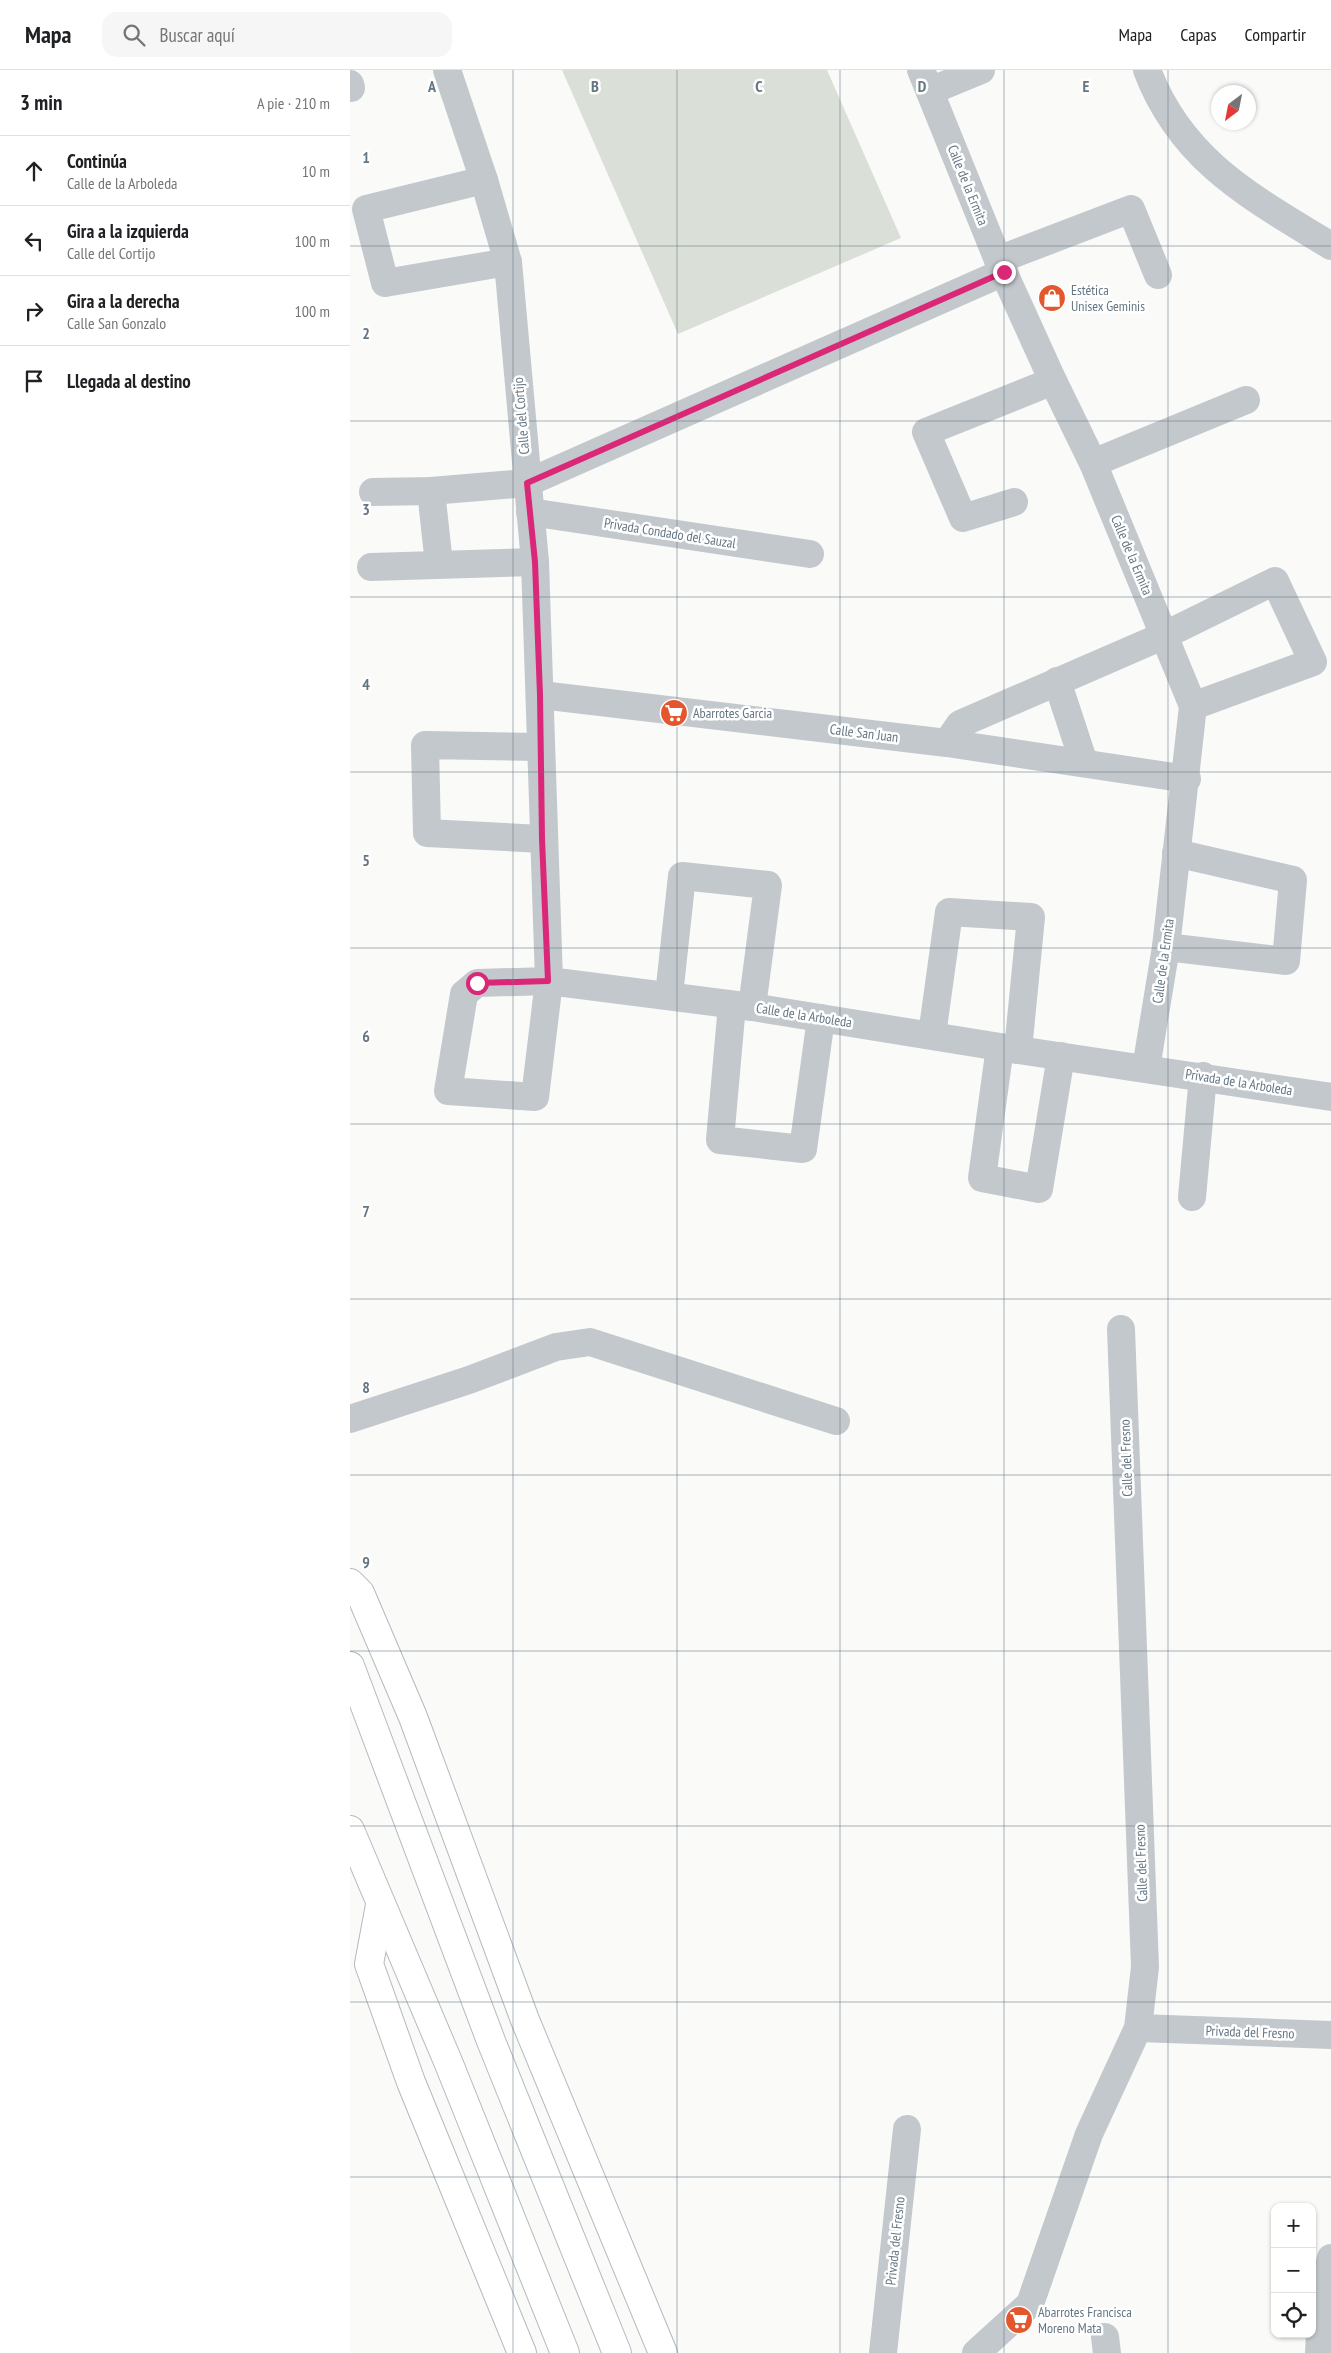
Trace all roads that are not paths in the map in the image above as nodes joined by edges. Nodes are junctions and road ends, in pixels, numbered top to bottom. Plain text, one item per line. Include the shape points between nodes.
1 (447, 70) edge
2 (980, 70) edge
3 (1147, 70) edge
4 (926, 80) edge
5 (484, 180) junction
6 (1331, 246) edge
7 (508, 262) junction
8 (1001, 266) junction
9 (1158, 275) dead end
10 (1052, 381) junction
11 (1246, 400) dead end
12 (1093, 463) junction
13 (527, 483) junction
14 (431, 491) junction
15 (373, 492) dead end
16 (1014, 502) dead end
17 (530, 512) junction
18 (810, 554) dead end
19 (535, 562) junction
20 (439, 564) junction
21 (371, 567) dead end
22 (1165, 635) junction
23 (1058, 681) junction
24 (540, 695) junction
25 (1193, 706) junction
26 (947, 743) junction
27 (541, 747) junction
28 (1084, 763) junction
29 (1186, 779) junction
30 (542, 839) junction
31 (1176, 853) junction
32 (1166, 947) junction
33 (548, 981) junction
34 (464, 994) joint
35 (669, 995) junction
36 (742, 1006) junction
37 (820, 1018) junction
38 (932, 1035) junction
39 (1009, 1049) junction
40 (1061, 1056) junction
41 (1146, 1068) junction
42 (1203, 1076) junction
43 (1331, 1097) edge
44 (1192, 1196) dead end
45 (1121, 1329) dead end
46 (350, 1420) edge
47 (836, 1421) dead end
48 (350, 1583) edge
49 (350, 1666) edge
50 (350, 1830) edge
51 (380, 1905) junction
52 (1138, 2028) junction
53 (1331, 2035) edge
54 (907, 2129) dead end
55 (1331, 2258) edge
56 (522, 2353) edge
57 (565, 2353) edge
58 (617, 2353) edge
59 (663, 2353) edge
60 (883, 2353) edge
61 (976, 2353) edge
62 (1319, 2353) edge

1 - 5 street, Calle del Cortijo
2 - 4 street
3 - 6 street via 1157,96 1200,156 1242,192
4 - 8 street, Calle de la Ermita
5 - 7 street, Calle del Cortijo
5 - 7 street via 366,209 385,283
7 - 13 street, Calle del Cortijo
8 - 9 street via 1131,210
8 - 10 street, Calle de la Ermita
8 - 13 street
10 - 12 street, Calle de la Ermita
10 - 16 street via 926,432 963,518
11 - 12 street
12 - 22 street, Calle de la Ermita
13 - 14 street
13 - 17 street, Calle del Cortijo
14 - 15 street
14 - 20 street
17 - 18 street, Privada Condado del Sauzal
17 - 19 street, Calle del Cortijo
19 - 20 street
19 - 24 street, Calle del Cortijo
20 - 21 street
22 - 23 street
22 - 25 street, Calle de la Ermita
22 - 25 street via 1275,580 1313,662
23 - 26 street via 960,724
23 - 28 street
24 - 26 street, Calle San Juan
24 - 27 street, Calle del Cortijo
25 - 29 street, Calle de la Ermita
26 - 28 street, Calle San Juan
27 - 30 street, Calle del Cortijo
27 - 30 street via 425,745 427,833
28 - 29 street, Calle San Juan
29 - 31 street, Calle de la Ermita
30 - 33 street, Calle del Cortijo
31 - 32 street, Calle de la Ermita
31 - 32 street via 1293,880 1286,961
32 - 41 street, Calle de la Ermita
33 - 34 street, Calle de la Arboleda via 477,983
33 - 34 street, Calle del Cortijo via 535,1097 448,1091
33 - 35 street, Calle de la Arboleda
35 - 36 street, Calle de la Arboleda
35 - 36 street via 682,876 768,886
36 - 37 street, Calle de la Arboleda
36 - 37 street via 720,1140 803,1149
37 - 38 street, Calle de la Arboleda
38 - 39 street, Calle de la Arboleda
38 - 39 street via 949,912 1031,917
39 - 40 street, Calle de la Arboleda
39 - 40 street via 982,1178 1039,1189
40 - 41 street, Calle de la Arboleda
41 - 42 street, Privada de la Arboleda
42 - 43 street, Privada de la Arboleda
42 - 44 street
45 - 52 street, Calle del Fresno via 1145,1967
46 - 47 street via 556,1347 590,1342
48 - 59 main road via 360,1593 414,1717 525,2020
49 - 58 main road via 491,2041
50 - 51 main road
51 - 56 main road via 369,1964 411,2082
51 - 57 main road via 449,2064
52 - 53 street, Privada del Fresno
52 - 61 street, Calle del Fresno via 1089,2134 1030,2304
54 - 60 street, Privada del Fresno
55 - 62 street via 1322,2291

